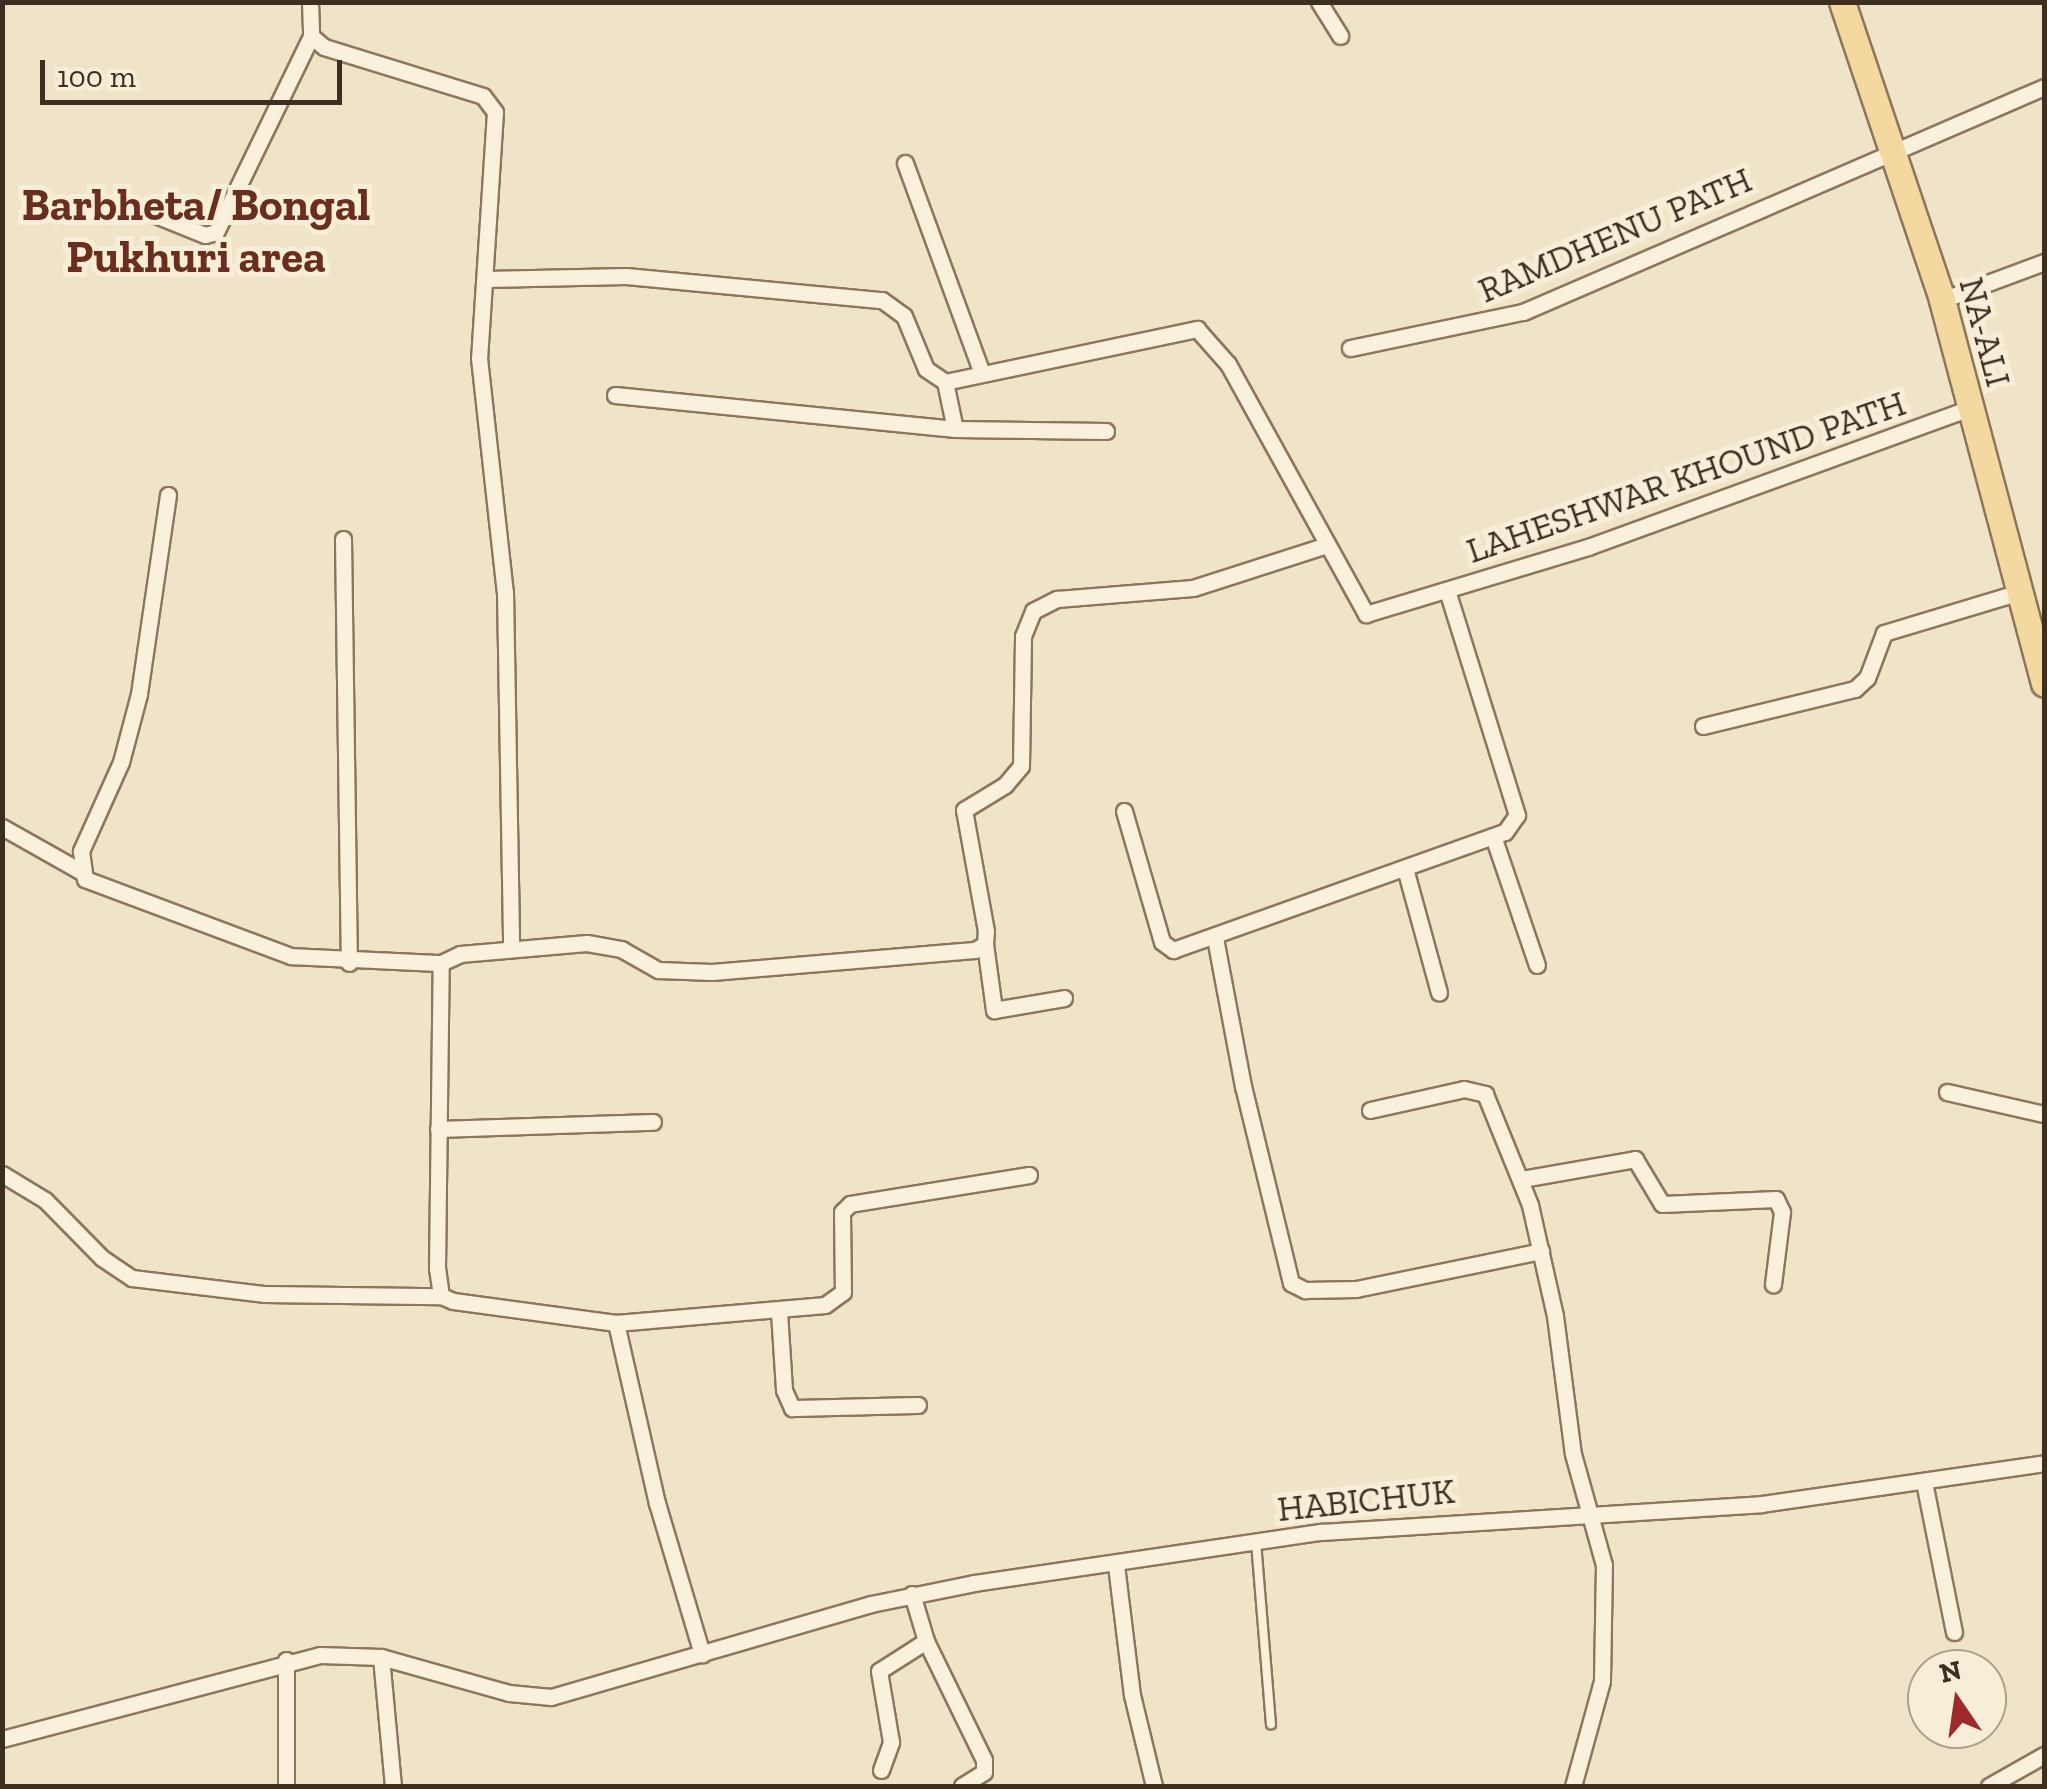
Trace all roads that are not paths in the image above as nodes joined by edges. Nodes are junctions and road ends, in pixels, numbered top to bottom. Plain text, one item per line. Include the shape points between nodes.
1 (310, 2) edge
2 (1319, 2) edge
3 (1842, 2) edge
4 (310, 36) junction
5 (1340, 36) dead end
6 (2044, 88) edge
7 (1895, 149) junction
8 (905, 163) dead end
9 (153, 214) dead end
10 (2044, 262) edge
11 (486, 279) junction
12 (1942, 300) junction
13 (1350, 348) dead end
14 (982, 373) junction
15 (945, 382) junction
16 (615, 395) dead end
17 (1970, 408) junction
18 (955, 429) junction
19 (1106, 432) dead end
20 (168, 495) dead end
21 (343, 539) dead end
22 (1327, 545) junction
23 (2020, 592) junction
24 (1448, 593) junction
25 (2044, 684) edge
26 (1703, 726) dead end
27 (1124, 811) dead end
28 (2, 827) edge
29 (1494, 839) junction
30 (80, 871) junction
31 (1406, 872) junction
32 (1215, 938) junction
33 (985, 944) junction
34 (511, 948) junction
35 (349, 963) junction
36 (441, 963) junction
37 (1537, 965) dead end
38 (1439, 994) dead end
39 (1064, 998) dead end
40 (1947, 1092) dead end
41 (1370, 1110) dead end
42 (2044, 1114) edge
43 (654, 1122) dead end
44 (438, 1129) junction
45 (2, 1174) edge
46 (1029, 1174) dead end
47 (1522, 1179) junction
48 (1541, 1251) junction
49 (1772, 1284) dead end
50 (441, 1296) junction
51 (779, 1312) junction
52 (616, 1324) junction
53 (918, 1405) dead end
54 (2044, 1463) edge
55 (1924, 1482) junction
56 (1588, 1511) junction
57 (1256, 1542) junction
58 (1116, 1564) junction
59 (912, 1594) junction
60 (1954, 1632) dead end
61 (926, 1641) junction
62 (702, 1654) junction
63 (381, 1657) junction
64 (286, 1660) junction
65 (1271, 1724) dead end
66 (2, 1739) edge
67 (2044, 1755) edge
68 (881, 1770) dead end
69 (286, 1786) edge
70 (393, 1786) edge
71 (962, 1786) edge
72 (1154, 1786) edge
73 (1574, 1786) edge
74 (1989, 1786) edge

1 - 4 street
2 - 5 street
3 - 7 main road, NA-ALI
4 - 9 street via 216,232 209,236
4 - 11 street via 324,47 492,104 497,124
6 - 7 street, RAMDHENU PATH
7 - 12 main road, NA-ALI
7 - 13 street, RAMDHENU PATH via 1523,312
8 - 14 street
10 - 12 street
11 - 15 street via 626,276 882,300 904,316 926,368
11 - 34 street via 479,358 505,592
12 - 17 main road, NA-ALI
14 - 15 street
14 - 22 street via 1180,331 1208,334
15 - 18 street
16 - 18 street
17 - 23 main road, NA-ALI
17 - 24 street, LAHESHWAR KHOUND PATH
18 - 19 street
20 - 30 street via 139,694 122,762 81,852
21 - 35 street
22 - 24 street via 1366,614
22 - 33 street via 1182,591 1057,599 1033,611 1024,636 1021,766 1005,785 964,810
23 - 25 main road, NA-ALI
23 - 26 street via 1884,633 1856,689
24 - 29 street, LAHESHWAR KHOUND PATH via 1516,815
27 - 32 street via 1166,948
28 - 30 street
29 - 31 street
29 - 37 street
30 - 35 street via 93,886 238,941
31 - 32 street
31 - 38 street
32 - 48 street via 1242,1086 1292,1282 1305,1290 1356,1289
33 - 34 street via 945,954 712,972 658,970 603,944
33 - 39 street via 994,1010
34 - 36 street
35 - 36 street
36 - 44 street
40 - 42 street
41 - 47 street via 1464,1089 1485,1094
43 - 44 street
44 - 50 street
45 - 50 street via 45,1200 102,1258 132,1278 266,1294
46 - 51 street via 850,1204 842,1212 843,1292 825,1305
47 - 48 street
47 - 49 street via 1636,1159 1662,1204 1776,1199 1782,1212
48 - 56 street via 1572,1454
50 - 52 street via 467,1306
51 - 52 street
51 - 53 street via 785,1398 792,1408
52 - 62 street via 657,1503
54 - 55 street, HABICHUK
55 - 56 street, HABICHUK via 1762,1504
55 - 60 street
56 - 57 street, HABICHUK
56 - 73 street via 1604,1565 1605,1651
57 - 58 street, HABICHUK
57 - 65 lane
58 - 59 street, HABICHUK
58 - 72 street via 1132,1695
59 - 61 street
59 - 62 street, HABICHUK
61 - 68 street via 879,1671 891,1742
61 - 71 street via 984,1760 984,1772
62 - 63 street, HABICHUK via 551,1697 510,1693
63 - 64 street, HABICHUK via 354,1652
63 - 70 street
64 - 66 street, HABICHUK
64 - 69 street
67 - 74 street

